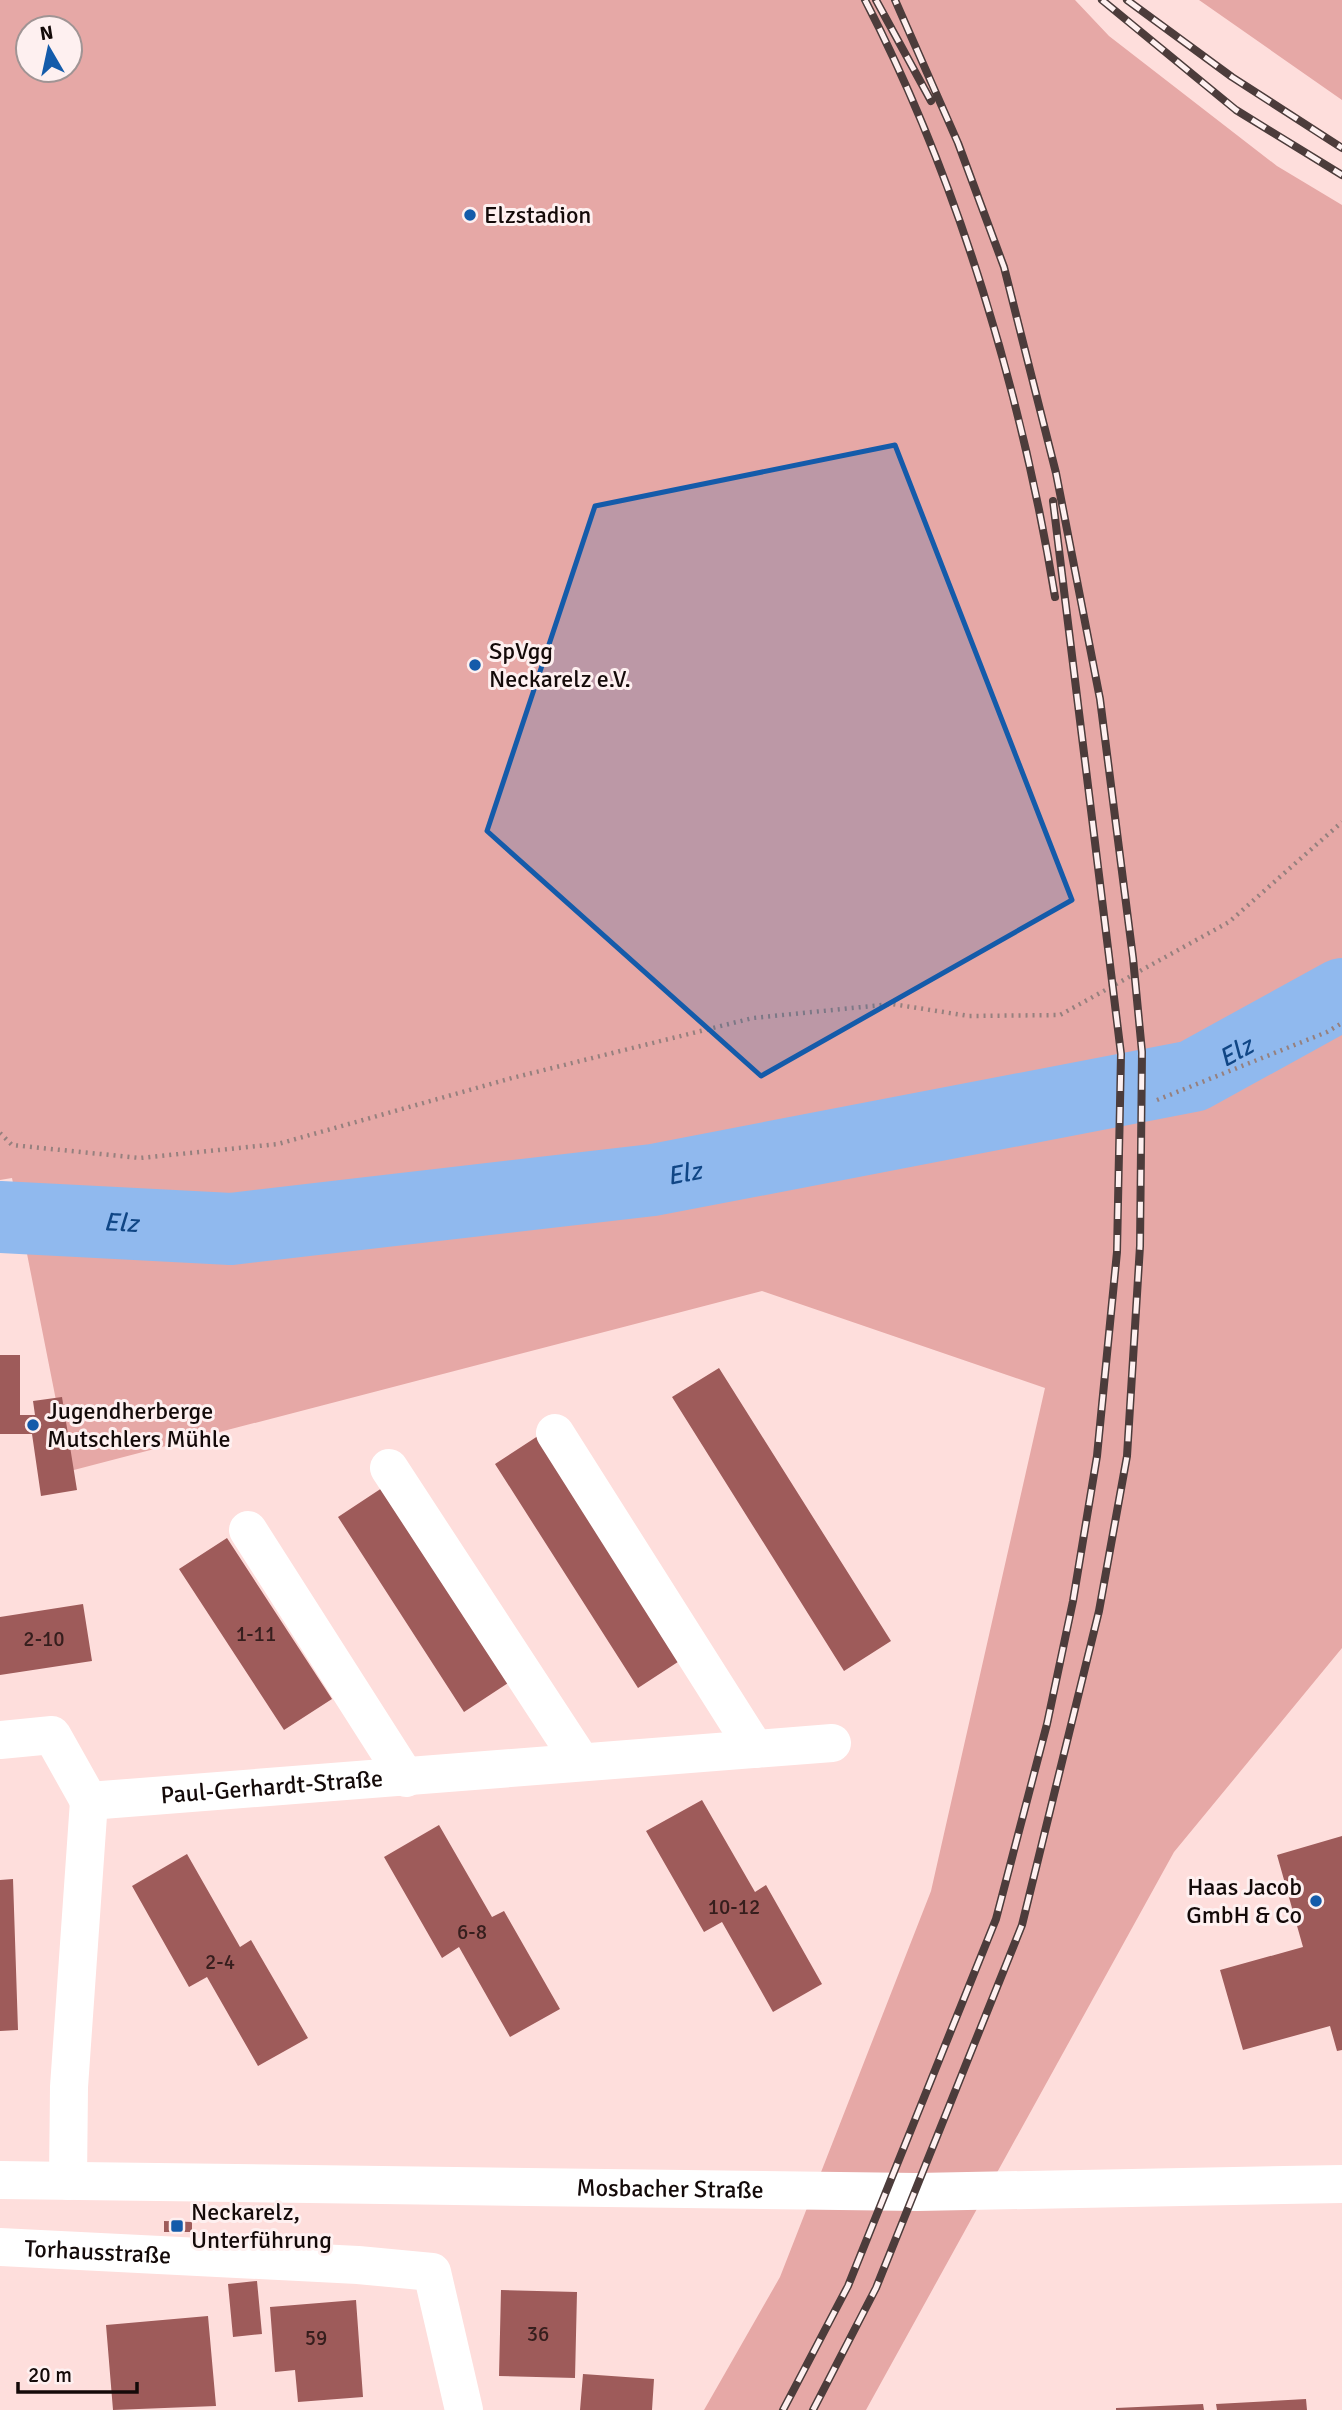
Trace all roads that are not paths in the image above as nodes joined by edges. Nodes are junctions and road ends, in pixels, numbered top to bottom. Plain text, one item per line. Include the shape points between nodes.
1 (555, 1433) dead end
2 (389, 1468) dead end
3 (248, 1530) dead end
4 (0, 1740) edge
5 (832, 1743) dead end
6 (755, 1749) junction
7 (581, 1762) junction
8 (406, 1778) junction
9 (89, 1801) junction
10 (0, 2180) edge
11 (68, 2181) junction
12 (1342, 2184) edge
13 (0, 2247) edge
14 (464, 2410) edge

1 - 6 street
2 - 7 street
3 - 8 street
4 - 9 street via 52,1735
5 - 6 street, Paul-Gerhardt-Straße
6 - 7 street, Paul-Gerhardt-Straße
7 - 8 street, Paul-Gerhardt-Straße
8 - 9 street, Paul-Gerhardt-Straße
9 - 11 street via 69,2087
10 - 11 street, Mosbacher Straße
11 - 12 street, Mosbacher Straße via 917,2192
13 - 14 street, Torhausstraße via 358,2264 432,2272

